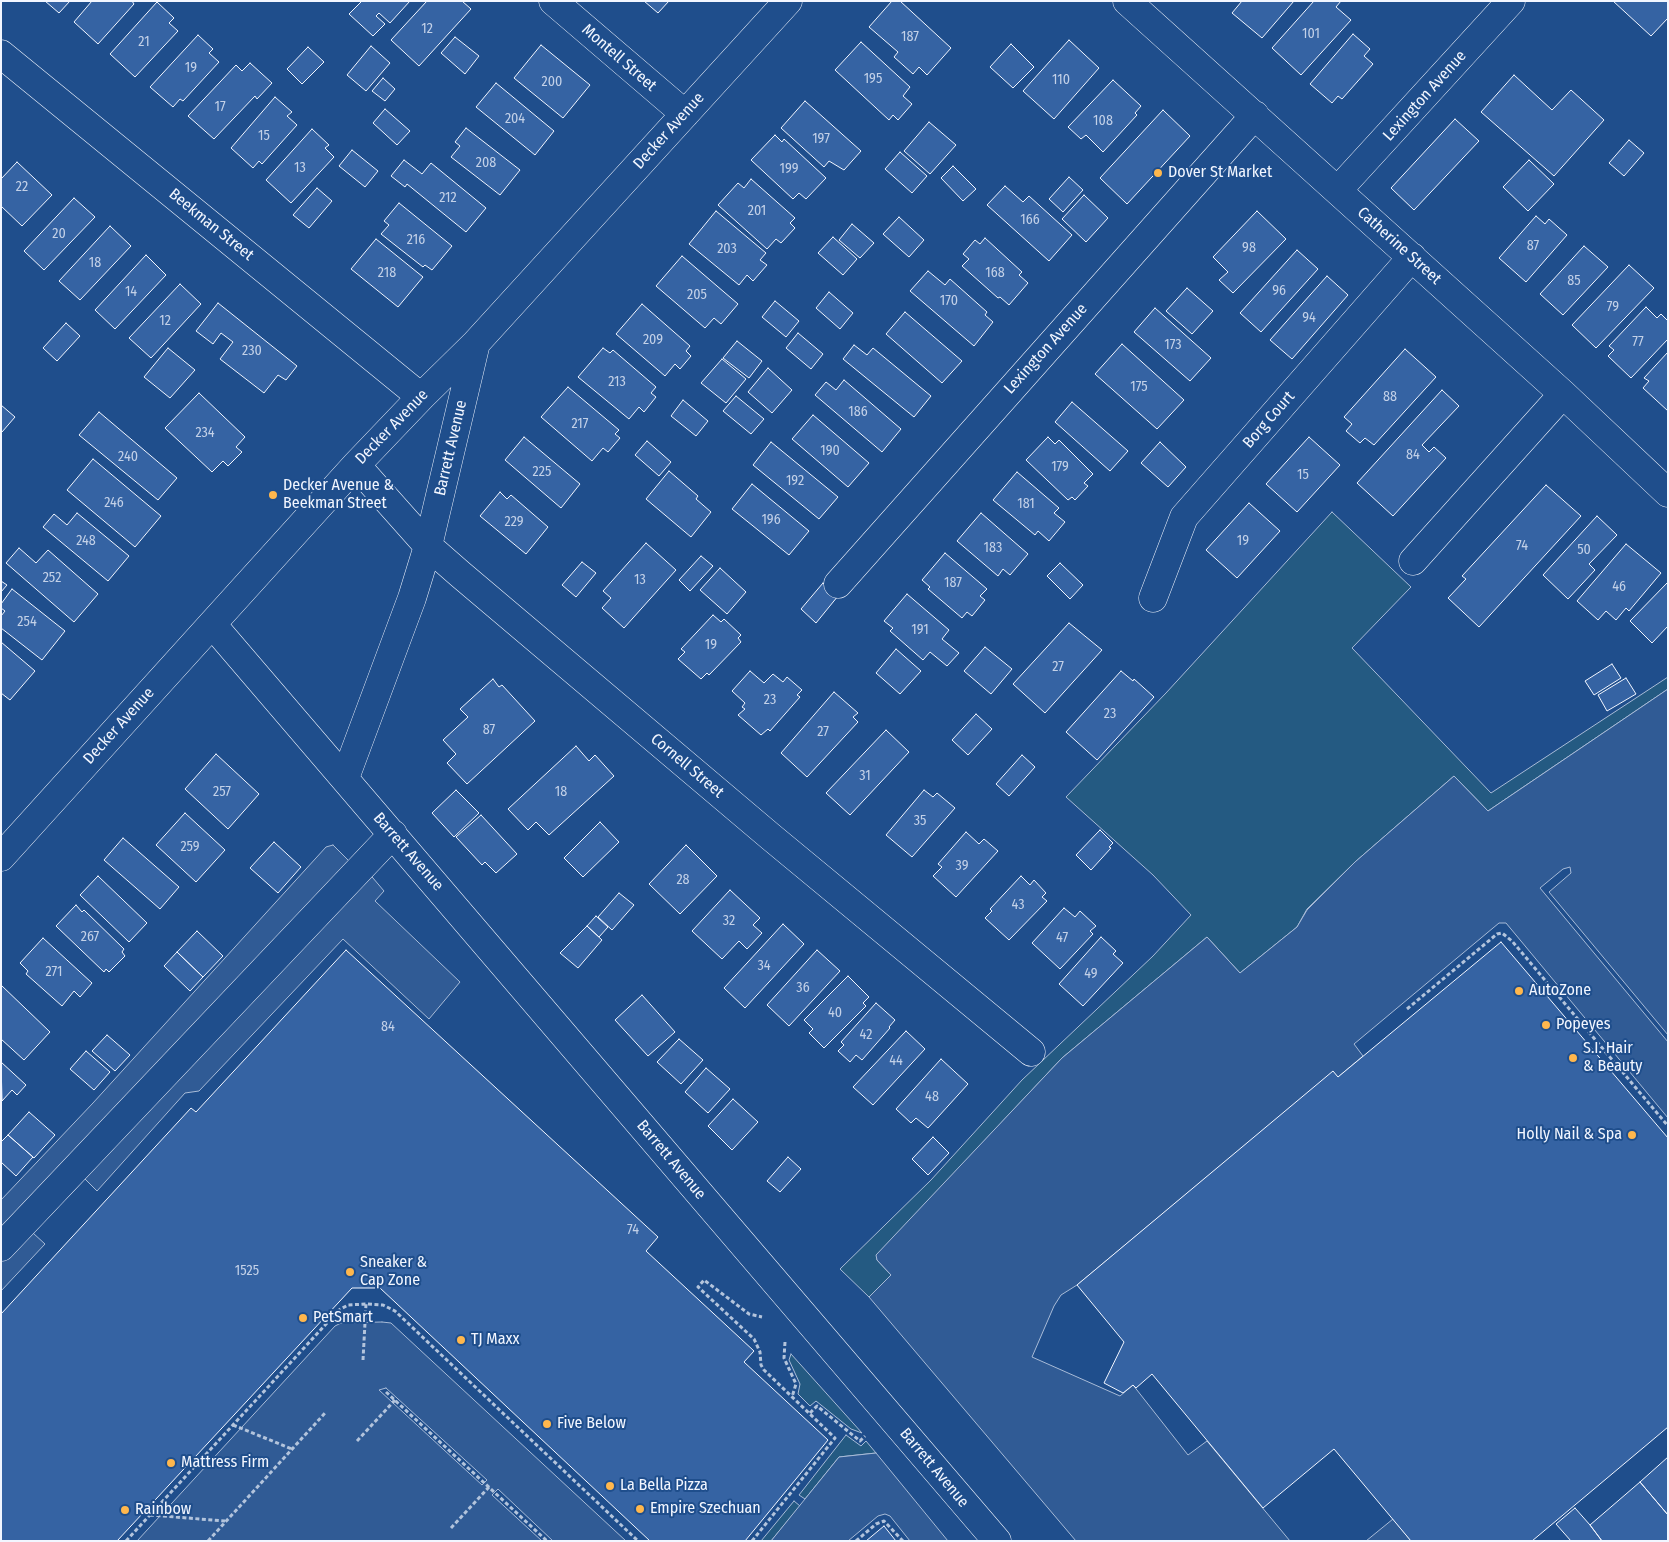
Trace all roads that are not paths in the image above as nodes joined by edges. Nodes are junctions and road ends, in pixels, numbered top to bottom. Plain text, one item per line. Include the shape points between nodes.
1 (553, 1) edge
2 (788, 1) edge
3 (1127, 1) edge
4 (1511, 1) edge
5 (1, 54) edge
6 (685, 114) junction
7 (1254, 115) junction
8 (1338, 190) junction
9 (1412, 257) junction
10 (476, 343) junction
11 (1563, 394) junction
12 (421, 397) junction
13 (356, 465) junction
14 (1668, 493) edge
15 (428, 546) junction
16 (1413, 561) dead end
17 (838, 584) dead end
18 (1153, 598) dead end
19 (212, 624) junction
20 (345, 778) junction
21 (393, 834) junction
22 (1, 857) edge
23 (1031, 1052) dead end
24 (1, 1246) edge
25 (996, 1541) edge

1 - 6 street, Montell Street
2 - 6 street, Decker Avenue
3 - 7 street, Catherine Street
4 - 8 street, Lexington Avenue
5 - 12 street, Beekman Street
6 - 10 street, Decker Avenue
7 - 8 street, Catherine Street
7 - 17 street, Lexington Avenue
8 - 9 street, Catherine Street
9 - 11 street, Catherine Street
9 - 18 street, Borg Court via 1184,517
10 - 12 street, Decker Avenue
10 - 15 street, Barrett Avenue
11 - 14 street, Catherine Street
11 - 16 street
12 - 13 street, Decker Avenue
13 - 15 street, Cornell Street
13 - 19 street, Decker Avenue
15 - 20 street, Barrett Avenue
15 - 23 street, Cornell Street
19 - 20 street, Barrett Avenue
19 - 22 street, Decker Avenue
20 - 21 street, Barrett Avenue
21 - 24 street
21 - 25 street, Barrett Avenue

